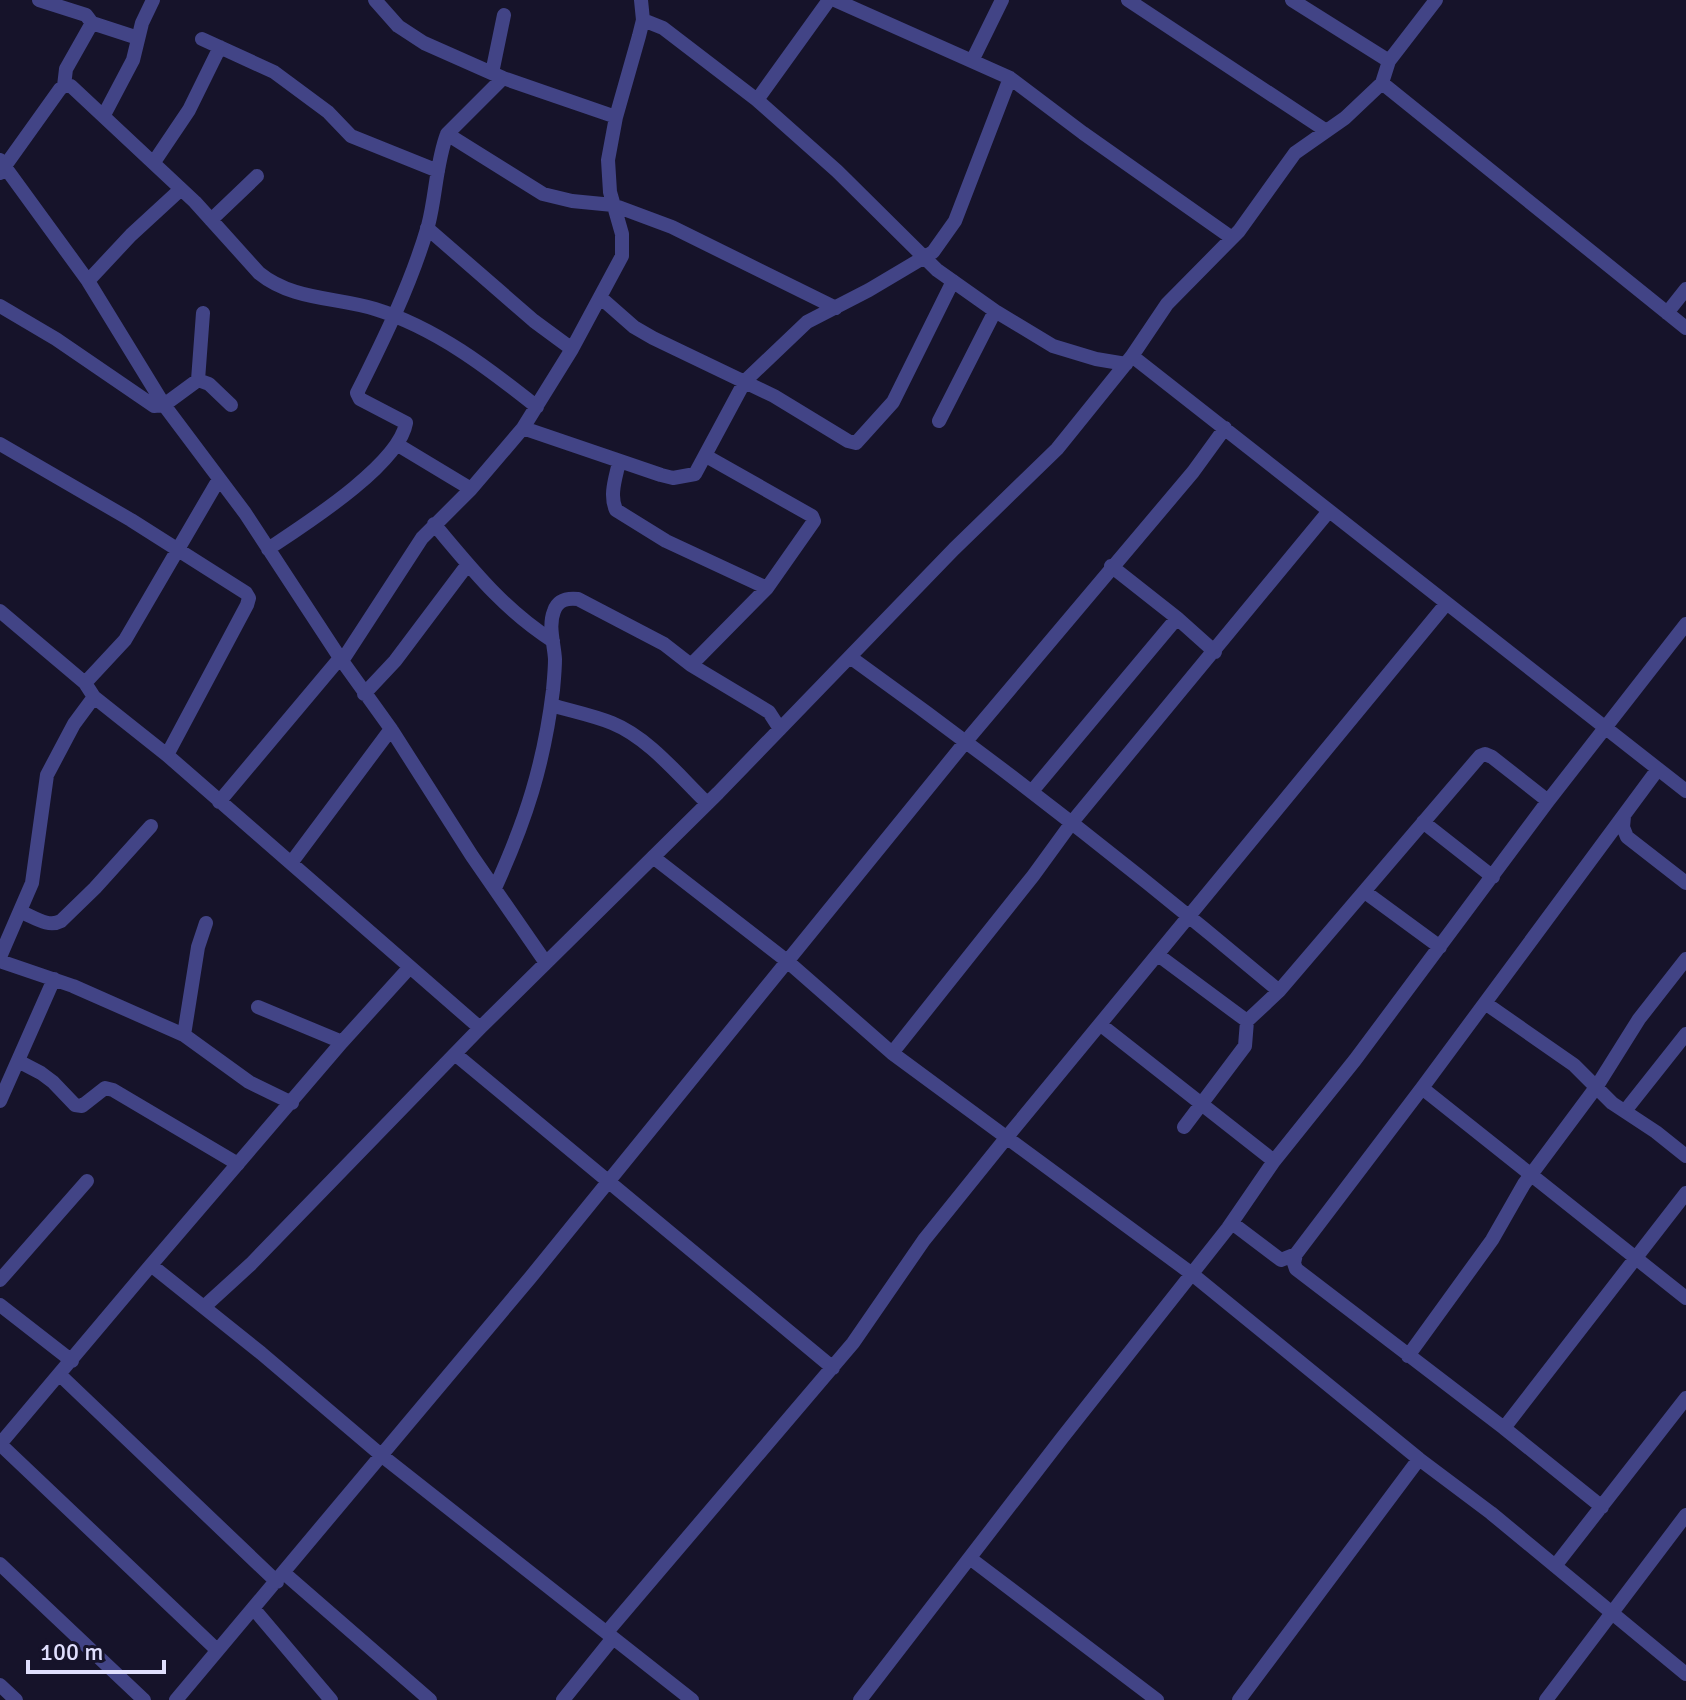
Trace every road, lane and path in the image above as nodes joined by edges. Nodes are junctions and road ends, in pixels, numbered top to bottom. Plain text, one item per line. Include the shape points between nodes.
1 (39, 0) edge
2 (153, 0) edge
3 (641, 0) edge
4 (832, 0) edge
5 (1002, 0) edge
6 (1292, 0) edge
7 (1436, 0) edge
8 (379, 2) edge
9 (1136, 2) edge
10 (504, 15) dead end
11 (643, 20) junction
12 (92, 23) junction
13 (138, 38) junction
14 (202, 39) dead end
15 (220, 47) junction
16 (973, 59) junction
17 (1389, 61) junction
18 (498, 76) junction
19 (1010, 78) junction
20 (1382, 83) junction
21 (64, 86) junction
22 (757, 100) junction
23 (104, 115) junction
24 (616, 117) junction
25 (1325, 130) junction
26 (447, 134) junction
27 (154, 162) junction
28 (1, 166) edge
29 (438, 171) junction
30 (257, 176) dead end
31 (181, 189) junction
32 (613, 205) junction
33 (211, 220) junction
34 (427, 228) junction
35 (1232, 238) junction
36 (923, 259) junction
37 (88, 281) junction
38 (953, 281) junction
39 (1686, 289) edge
40 (601, 298) junction
41 (0, 306) edge
42 (836, 308) junction
43 (995, 311) junction
44 (203, 313) dead end
45 (1667, 313) junction
46 (395, 316) junction
47 (1686, 328) edge
48 (572, 349) junction
49 (1096, 359) junction
50 (1129, 360) junction
51 (198, 380) junction
52 (745, 381) junction
53 (1104, 392) junction
54 (164, 405) junction
55 (231, 405) dead end
56 (537, 407) junction
57 (939, 421) dead end
58 (523, 428) junction
59 (1225, 428) junction
60 (0, 444) edge
61 (398, 445) junction
62 (706, 456) junction
63 (619, 462) junction
64 (219, 479) junction
65 (471, 489) junction
66 (1329, 511) junction
67 (434, 524) junction
68 (178, 548) junction
69 (268, 549) junction
70 (468, 564) junction
71 (1111, 566) junction
72 (767, 588) junction
73 (1446, 604) junction
74 (1177, 618) junction
75 (3, 619) edge
76 (1686, 624) edge
77 (553, 641) junction
78 (1215, 652) junction
79 (850, 657) junction
80 (341, 660) junction
81 (691, 665) junction
82 (85, 683) junction
83 (364, 694) junction
84 (94, 697) junction
85 (551, 705) junction
86 (391, 729) junction
87 (780, 729) junction
88 (1606, 729) junction
89 (967, 740) junction
90 (167, 755) junction
91 (1658, 769) junction
92 (1033, 790) junction
93 (1686, 791) edge
94 (1548, 801) junction
95 (219, 802) junction
96 (707, 803) junction
97 (1624, 816) junction
98 (1073, 821) junction
99 (1423, 822) junction
100 (151, 826) dead end
101 (1627, 837) junction
102 (1605, 842) junction
103 (653, 857) junction
104 (291, 863) junction
105 (1493, 877) junction
106 (1686, 883) edge
107 (495, 888) junction
108 (1365, 892) junction
109 (21, 912) junction
110 (1189, 916) junction
111 (206, 923) dead end
112 (1440, 947) junction
113 (1158, 955) junction
114 (0, 959) edge
115 (1686, 959) edge
116 (787, 961) junction
117 (546, 963) junction
118 (410, 967) junction
119 (54, 979) junction
120 (1279, 991) junction
121 (1485, 1003) junction
122 (258, 1007) dead end
123 (1247, 1021) junction
124 (1101, 1025) junction
125 (480, 1028) junction
126 (1686, 1034) edge
127 (184, 1035) junction
128 (342, 1042) junction
129 (892, 1053) junction
130 (455, 1054) junction
131 (18, 1061) junction
132 (1597, 1086) junction
133 (1422, 1088) junction
134 (2, 1091) edge
135 (292, 1103) junction
136 (1203, 1104) junction
137 (1625, 1111) junction
138 (1184, 1127) dead end
139 (1007, 1137) junction
140 (1686, 1156) edge
141 (1274, 1161) junction
142 (238, 1164) junction
143 (1531, 1174) junction
144 (87, 1181) dead end
145 (609, 1182) junction
146 (1686, 1193) edge
147 (1232, 1223) junction
148 (1296, 1254) junction
149 (1636, 1258) junction
150 (151, 1265) junction
151 (1192, 1274) junction
152 (0, 1280) edge
153 (1686, 1298) edge
154 (0, 1305) edge
155 (205, 1306) junction
156 (1408, 1356) junction
157 (72, 1361) junction
158 (833, 1368) junction
159 (60, 1375) junction
160 (1686, 1398) edge
161 (1504, 1428) junction
162 (0, 1444) edge
163 (381, 1455) junction
164 (1419, 1459) junction
165 (1602, 1507) junction
166 (1683, 1525) edge
167 (971, 1559) junction
168 (0, 1564) edge
169 (1555, 1566) junction
170 (280, 1578) junction
171 (253, 1608) junction
172 (1611, 1612) junction
173 (610, 1635) junction
174 (217, 1650) junction
175 (1686, 1674) edge
176 (0, 1685) edge
177 (186, 1697) edge
178 (16, 1700) edge
179 (144, 1700) edge
180 (331, 1700) edge
181 (430, 1700) edge
182 (563, 1700) edge
183 (692, 1700) edge
184 (860, 1700) edge
185 (1157, 1700) edge
186 (1239, 1700) edge
187 (1546, 1700) edge

1 - 12 street via 86,15
2 - 13 street
3 - 11 street
4 - 16 street
4 - 22 street
5 - 16 street
6 - 17 street
7 - 17 street
8 - 18 street via 407,33
9 - 25 street
10 - 18 street
11 - 22 street via 675,37
11 - 24 street
12 - 13 street
12 - 21 street via 66,69
13 - 23 street via 133,60
14 - 15 street
15 - 27 street via 189,110
15 - 29 street via 274,72 351,136
16 - 19 street
17 - 20 street
18 - 24 street
18 - 26 street
19 - 35 street
19 - 36 street via 955,221
20 - 25 street
20 - 45 street
21 - 23 street via 71,86
21 - 28 street
22 - 36 street via 837,171
23 - 27 street
24 - 32 street via 608,160
25 - 35 street via 1295,153
26 - 29 street
26 - 32 street via 543,194
27 - 31 street
28 - 37 street
29 - 34 street
30 - 33 street
31 - 33 street
31 - 37 street
32 - 40 street via 622,256
32 - 42 street via 700,239
33 - 46 street via 259,273 284,290
34 - 46 street
34 - 48 street
35 - 50 street via 1174,296
36 - 38 street
36 - 42 street
37 - 54 street
38 - 43 street
38 - 52 street via 893,402 856,443
39 - 45 street
40 - 48 street
40 - 52 street via 653,338
41 - 54 street via 154,406
42 - 52 street via 807,322
43 - 49 street via 1053,346
43 - 57 street
44 - 51 street
45 - 47 street
46 - 56 street via 477,360
46 - 61 street via 357,393 406,423
48 - 56 street
49 - 50 street
49 - 53 street
50 - 53 street
50 - 59 street
51 - 54 street
51 - 55 street
52 - 62 street
53 - 79 street via 1057,449
54 - 64 street
56 - 58 street
58 - 63 street
58 - 65 street
59 - 66 street
59 - 71 street
60 - 68 street
61 - 65 street
61 - 69 street via 346,493
62 - 63 street via 695,474 673,478
62 - 72 street via 814,519
63 - 72 street via 613,493 616,510 666,541
64 - 68 street
64 - 69 street
65 - 67 street
66 - 73 street
66 - 78 street
67 - 70 street
67 - 80 street
68 - 82 street via 125,640
68 - 90 street via 249,598
69 - 80 street
70 - 77 street via 511,612
70 - 83 street
71 - 74 street
71 - 89 street
72 - 81 street
73 - 88 street
73 - 110 street
74 - 78 street
74 - 92 street
75 - 82 street
76 - 88 street
77 - 81 street via 554,610 567,598 578,599 664,644
77 - 85 street
78 - 98 street
79 - 87 street
79 - 89 street
80 - 83 street
80 - 95 street
81 - 87 street via 769,712
82 - 84 street
83 - 86 street
84 - 90 street
84 - 109 street via 47,775 38,859
85 - 96 street via 628,732
85 - 107 street via 530,806
86 - 104 street
86 - 107 street
87 - 96 street
88 - 91 street
88 - 94 street
89 - 92 street
89 - 116 street
90 - 95 street
91 - 93 street
91 - 97 street
92 - 98 street
94 - 99 street via 1485,754
94 - 105 street
95 - 104 street
96 - 103 street
97 - 101 street
97 - 102 street
98 - 110 street
98 - 129 street
99 - 105 street
99 - 108 street
100 - 109 street via 61,921 46,923
101 - 102 street
101 - 106 street
102 - 121 street
103 - 116 street
103 - 117 street
104 - 118 street
105 - 112 street
107 - 117 street
108 - 112 street
108 - 120 street
109 - 114 street
110 - 113 street
110 - 120 street
111 - 127 street
112 - 141 street
113 - 123 street
113 - 124 street
114 - 119 street
115 - 132 street via 1639,1019
116 - 129 street
116 - 145 street
117 - 125 street
118 - 125 street
118 - 128 street
119 - 127 street
119 - 131 street
120 - 123 street
121 - 132 street
121 - 133 street
122 - 128 street
123 - 136 street via 1245,1046
124 - 136 street
124 - 139 street
125 - 130 street
126 - 137 street
127 - 135 street via 249,1082
128 - 135 street
129 - 139 street
130 - 145 street
130 - 155 street
131 - 134 street
131 - 142 street via 53,1082 75,1105 82,1106 105,1088 113,1090
132 - 137 street
132 - 143 street
133 - 143 street
133 - 148 street
135 - 142 street
136 - 138 street
136 - 141 street
137 - 140 street
139 - 151 street
139 - 158 street via 924,1240
141 - 147 street
142 - 150 street
143 - 149 street
143 - 156 street via 1492,1240
144 - 152 street
145 - 158 street
145 - 163 street
146 - 149 street
147 - 148 street via 1281,1260
147 - 151 street
148 - 156 street via 1296,1269
149 - 153 street
149 - 161 street
150 - 155 street
150 - 157 street
151 - 164 street
151 - 167 street
154 - 157 street
155 - 163 street
156 - 161 street
157 - 159 street
158 - 173 street
159 - 162 street
159 - 170 street
160 - 165 street
161 - 165 street
162 - 174 street
163 - 170 street
163 - 173 street
164 - 169 street
164 - 186 street
165 - 169 street
166 - 172 street
167 - 184 street
167 - 185 street
168 - 179 street
169 - 172 street
170 - 171 street
170 - 181 street
171 - 174 street
171 - 180 street
172 - 175 street
172 - 187 street
173 - 182 street
173 - 183 street
174 - 177 street
176 - 178 street

